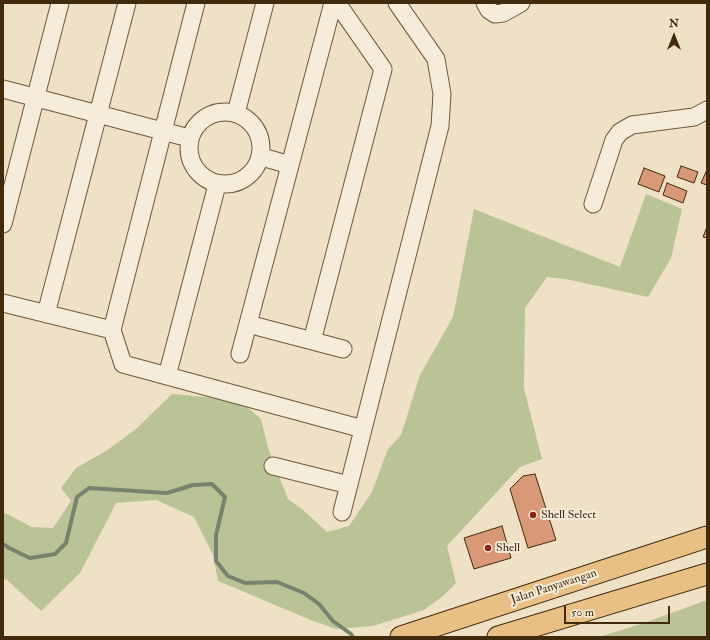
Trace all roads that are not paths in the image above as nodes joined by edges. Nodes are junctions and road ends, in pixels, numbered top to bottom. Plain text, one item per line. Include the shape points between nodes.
1 (60, 3) edge
2 (127, 3) edge
3 (196, 3) edge
4 (266, 3) edge
5 (333, 3) edge
6 (337, 3) edge
7 (397, 3) edge
8 (485, 3) edge
9 (521, 3) edge
10 (3, 89) edge
11 (36, 98) junction
12 (707, 110) edge
13 (236, 113) junction
14 (98, 114) junction
15 (163, 131) junction
16 (190, 138) junction
17 (262, 157) junction
18 (290, 164) junction
19 (217, 185) junction
20 (593, 204) dead end
21 (3, 224) edge
22 (3, 303) edge
23 (46, 314) junction
24 (248, 324) junction
25 (112, 330) junction
26 (312, 340) junction
27 (343, 349) dead end
28 (240, 354) dead end
29 (166, 376) junction
30 (363, 429) junction
31 (273, 466) dead end
32 (349, 486) junction
33 (342, 512) dead end
34 (707, 537) edge
35 (707, 574) edge
36 (407, 635) edge
37 (498, 637) edge

1 - 11 street
2 - 14 street
3 - 15 street
4 - 13 street
5 - 18 street
6 - 26 street via 383,69
7 - 30 street via 436,59 442,94 440,126
8 - 9 street via 489,10 496,14 504,13
10 - 11 street
11 - 14 street
11 - 21 street
12 - 20 street via 694,118 632,125 620,132 614,140
13 - 16 street via 217,112 200,121
13 - 17 street via 252,123 261,138
14 - 15 street
14 - 23 street
15 - 16 street
15 - 25 street
16 - 19 street via 189,158 200,175
17 - 18 street
17 - 19 street via 252,174 236,184
18 - 24 street
19 - 29 street
22 - 23 street
23 - 25 street
24 - 26 street
24 - 28 street
25 - 29 street via 123,364
26 - 27 street
29 - 30 street
30 - 32 street
31 - 32 street
32 - 33 street
34 - 36 main road, Jalan Panyawangan
35 - 37 main road

